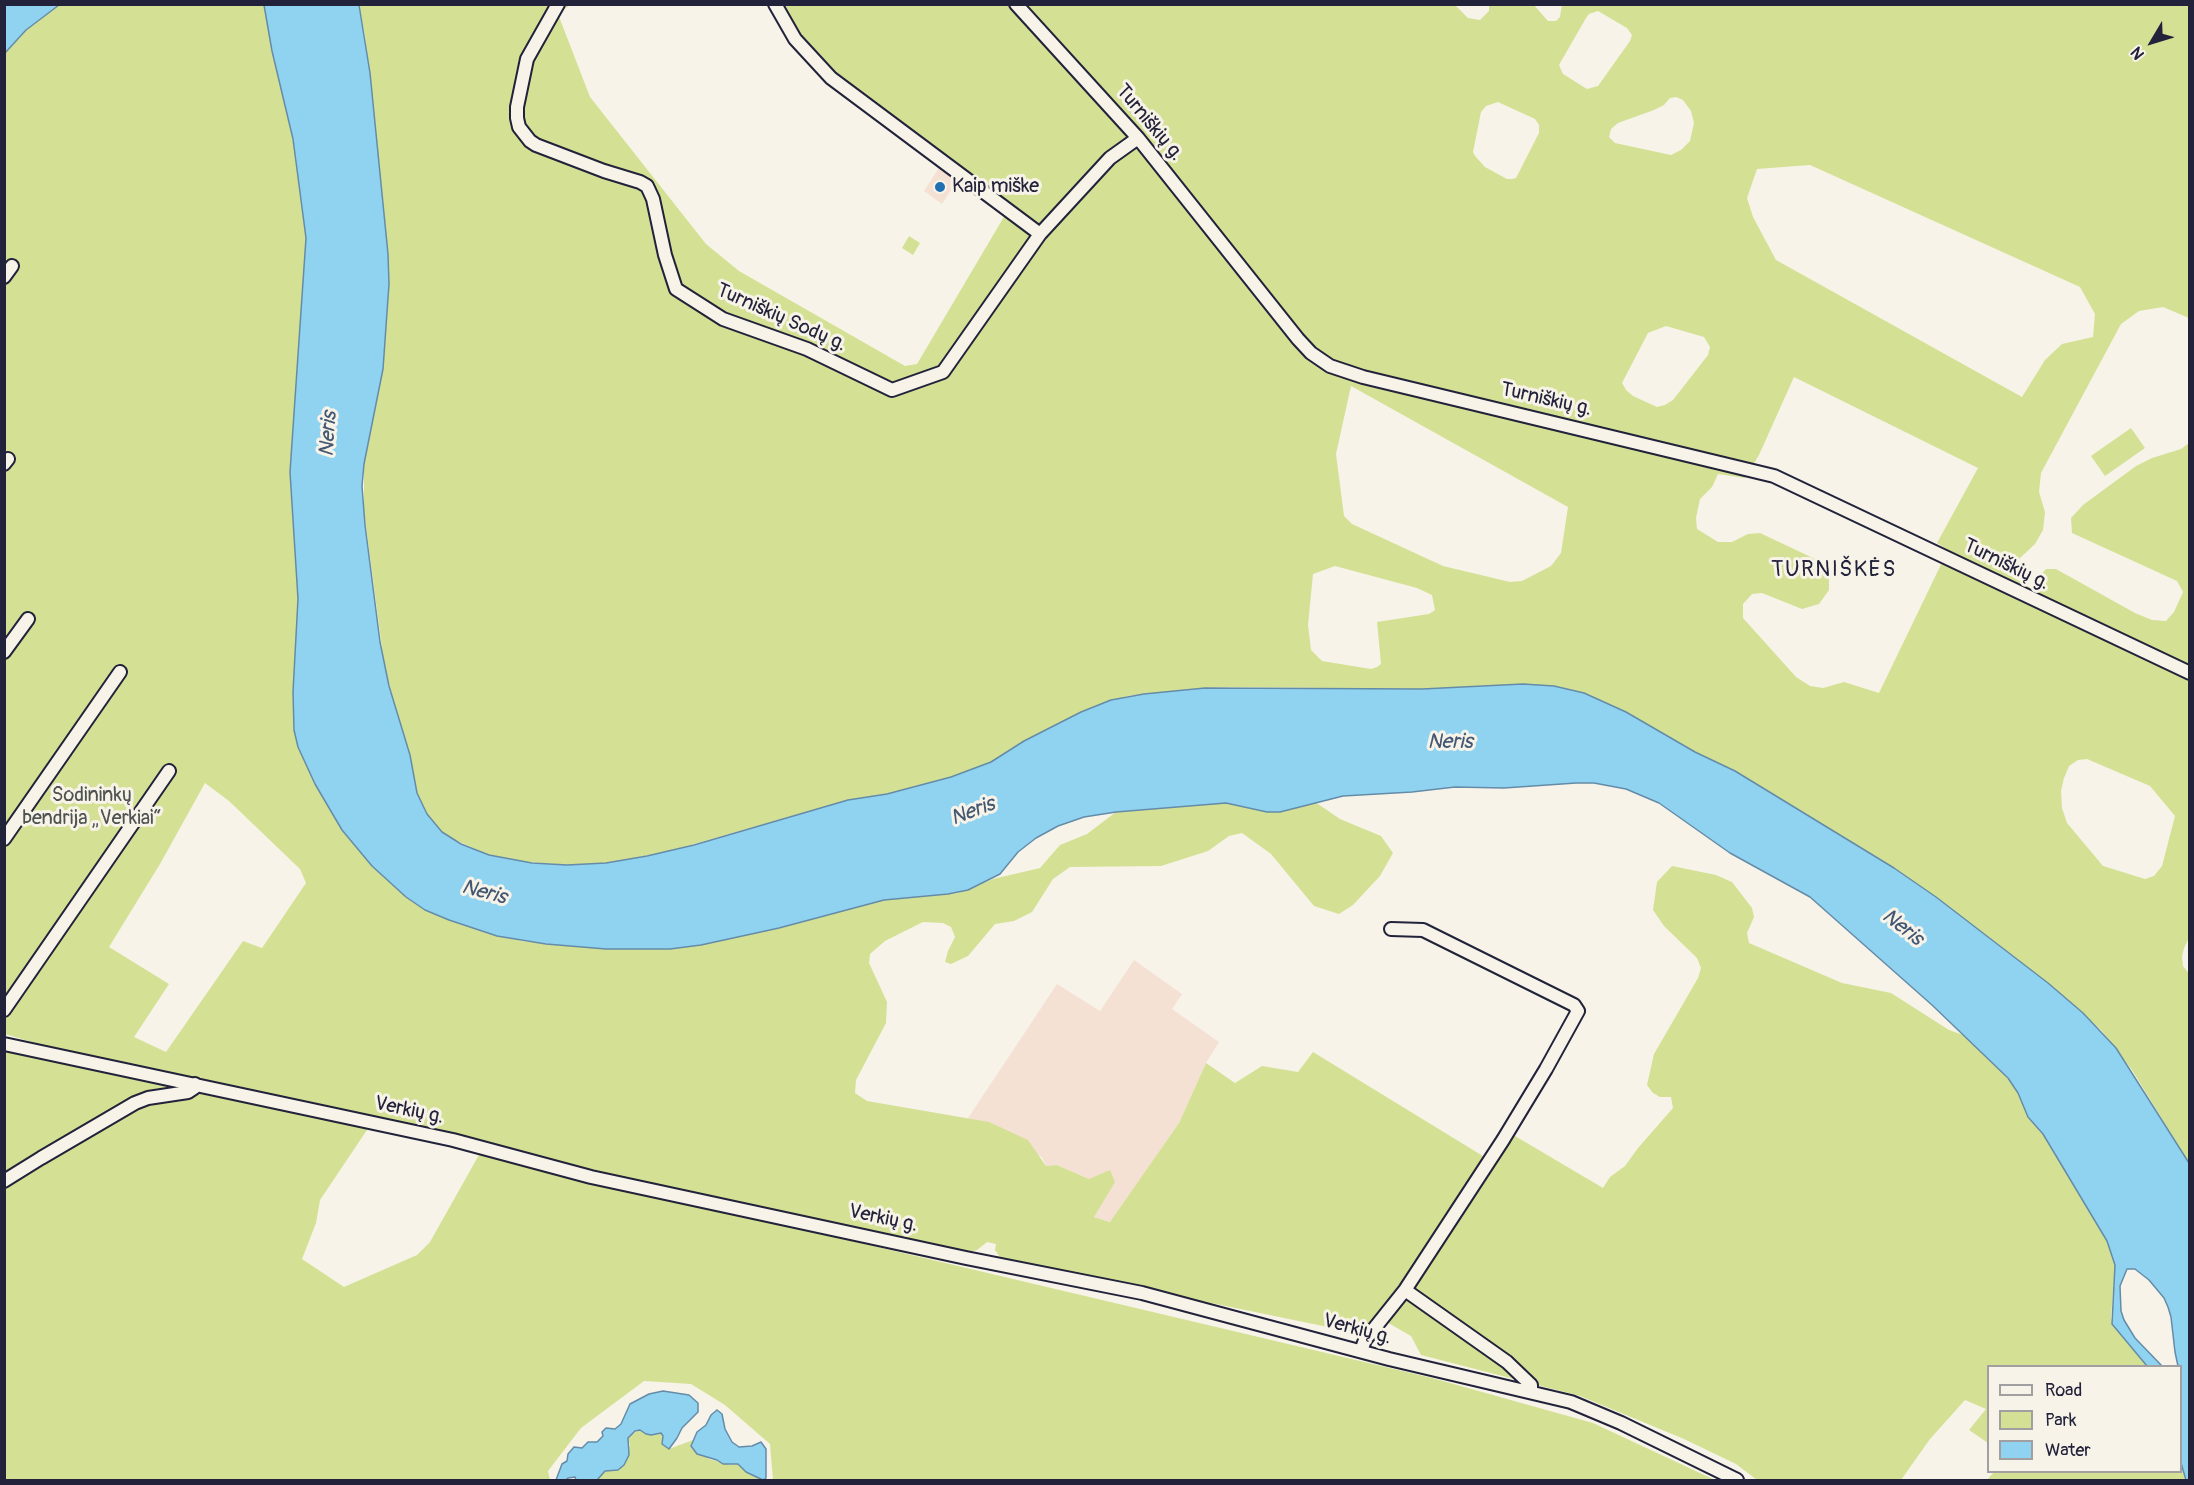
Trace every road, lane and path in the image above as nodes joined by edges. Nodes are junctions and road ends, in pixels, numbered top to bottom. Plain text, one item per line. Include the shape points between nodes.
1 (558, 4) edge
2 (775, 4) edge
3 (1016, 4) edge
4 (1138, 138) junction
5 (1040, 234) junction
6 (12, 266) dead end
7 (4, 277) edge
8 (28, 619) dead end
9 (4, 652) edge
10 (120, 672) dead end
11 (2190, 673) edge
12 (169, 771) dead end
13 (4, 839) edge
14 (1391, 929) dead end
15 (4, 1010) edge
16 (4, 1044) edge
17 (195, 1084) junction
18 (4, 1181) edge
19 (1405, 1290) junction
20 (1361, 1351) junction
21 (1532, 1391) junction
22 (1737, 1480) edge

1 - 5 street, Turniškių Sodų g. via 526,59 517,106 519,126 536,145 646,186 653,199 676,289 723,319 807,349 892,390 943,372
2 - 5 street via 795,39 831,78
3 - 4 street, Turniškių g.
4 - 5 street, Turniškių Sodų g. via 1110,158
4 - 11 street, Turniškių g. via 1298,339 1330,366 1774,476
6 - 7 street
8 - 9 street
10 - 13 street
12 - 15 street
14 - 19 street via 1423,930 1574,1005 1578,1011 1503,1140
16 - 17 street, Verkių g.
17 - 18 street via 190,1091 135,1103
17 - 20 street, Verkių g. via 453,1140 603,1179 1142,1293
19 - 20 street via 1365,1340
19 - 21 street via 1507,1362 1531,1385
20 - 21 street, Verkių g.
21 - 22 street, Verkių g. via 1596,1412

